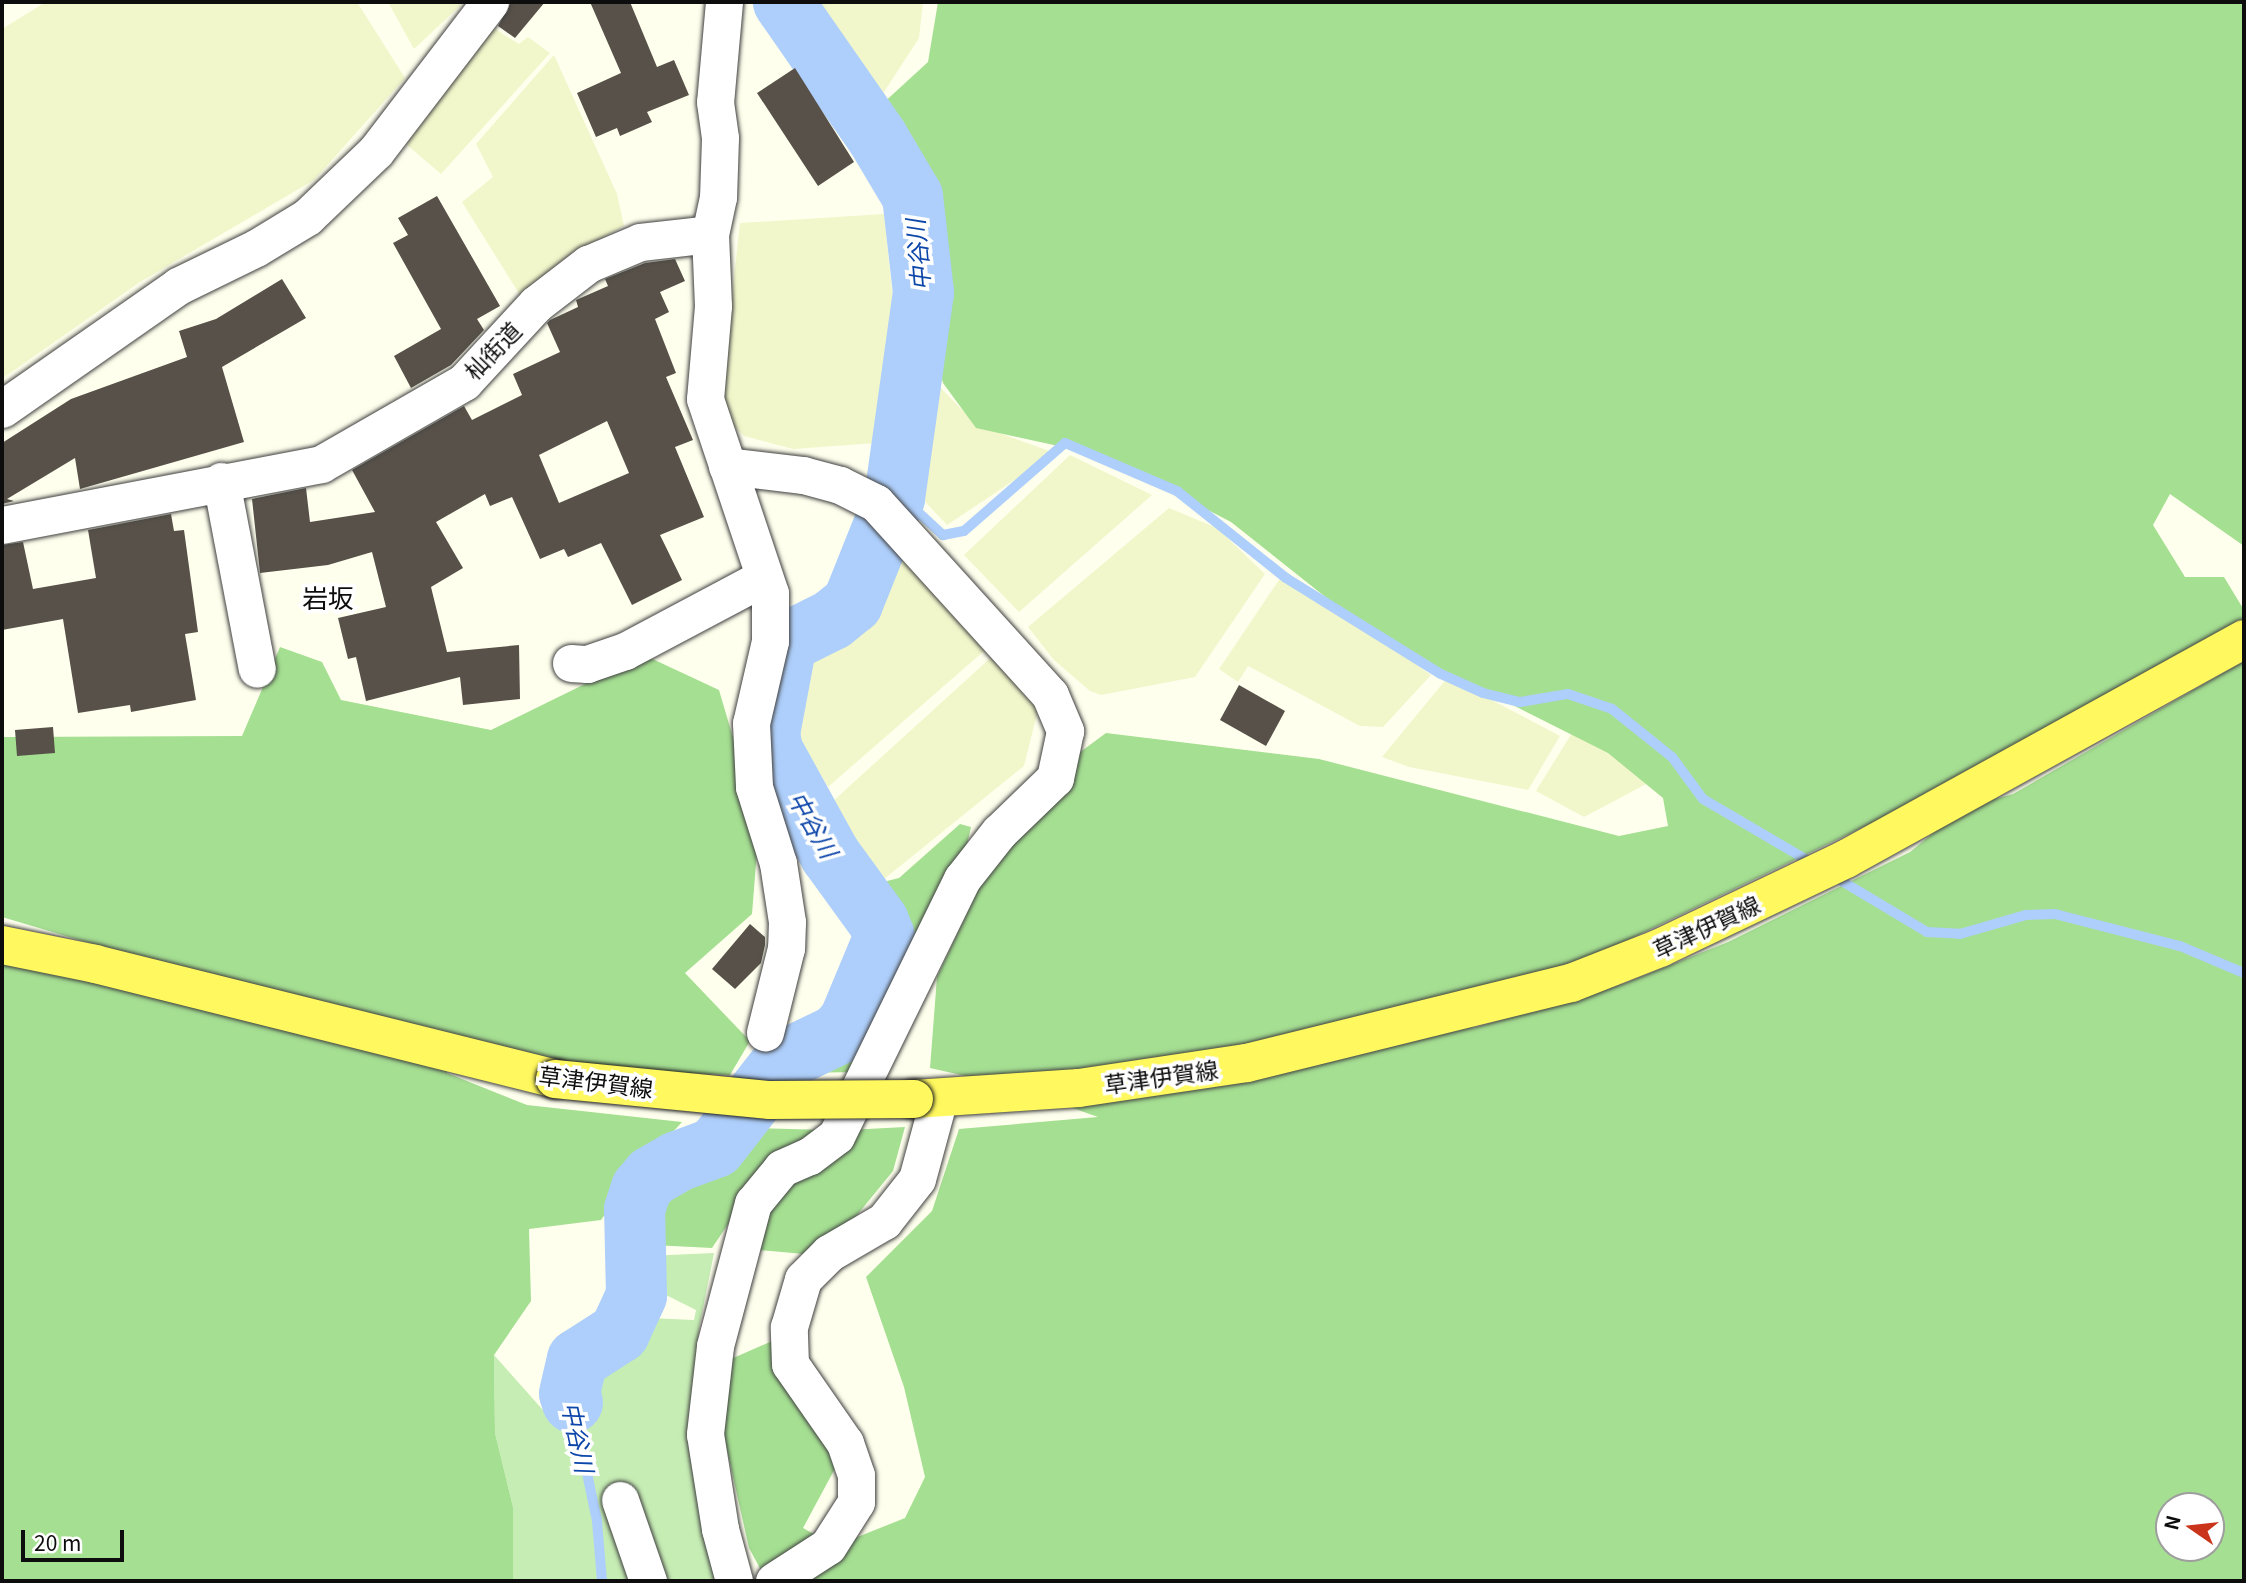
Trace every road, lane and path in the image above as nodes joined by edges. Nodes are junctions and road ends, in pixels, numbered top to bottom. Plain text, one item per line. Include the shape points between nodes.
1 (490, 2) edge
2 (724, 2) edge
3 (710, 234) junction
4 (2, 409) edge
5 (727, 466) junction
6 (221, 481) junction
7 (2, 525) edge
8 (764, 577) junction
9 (2244, 639) edge
10 (571, 663) dead end
11 (257, 669) dead end
12 (2, 945) edge
13 (765, 1032) dead end
14 (927, 1098) junction
15 (620, 1500) dead end
16 (648, 1581) edge
17 (734, 1581) edge
18 (774, 1581) edge

1 - 4 street via 376,151 307,217 178,286
2 - 3 street via 715,102 720,138 718,197
3 - 5 street via 713,306 705,399
3 - 6 street, 杣街道 via 639,242 588,264 536,304 464,382 321,464
5 - 8 street
5 - 17 street via 803,475 840,485 888,515 1050,695 1065,730 1055,778 999,832 962,879 836,1136 782,1168 754,1203 715,1346 705,1434 720,1529
6 - 7 street, 杣街道
6 - 11 street
8 - 10 street via 625,651 587,664
8 - 13 street via 770,593 770,641 751,723 754,787 778,863 787,922 786,948
9 - 14 main road, 草津伊賀線 via 1846,859 1660,948 1571,983 1247,1063 1079,1088
12 - 14 main road, 草津伊賀線, bridge via 555,1079 770,1100
14 - 18 street via 917,1180 884,1221 829,1253 803,1279 789,1327 790,1364 845,1443 856,1475 856,1502 828,1546
15 - 16 street

